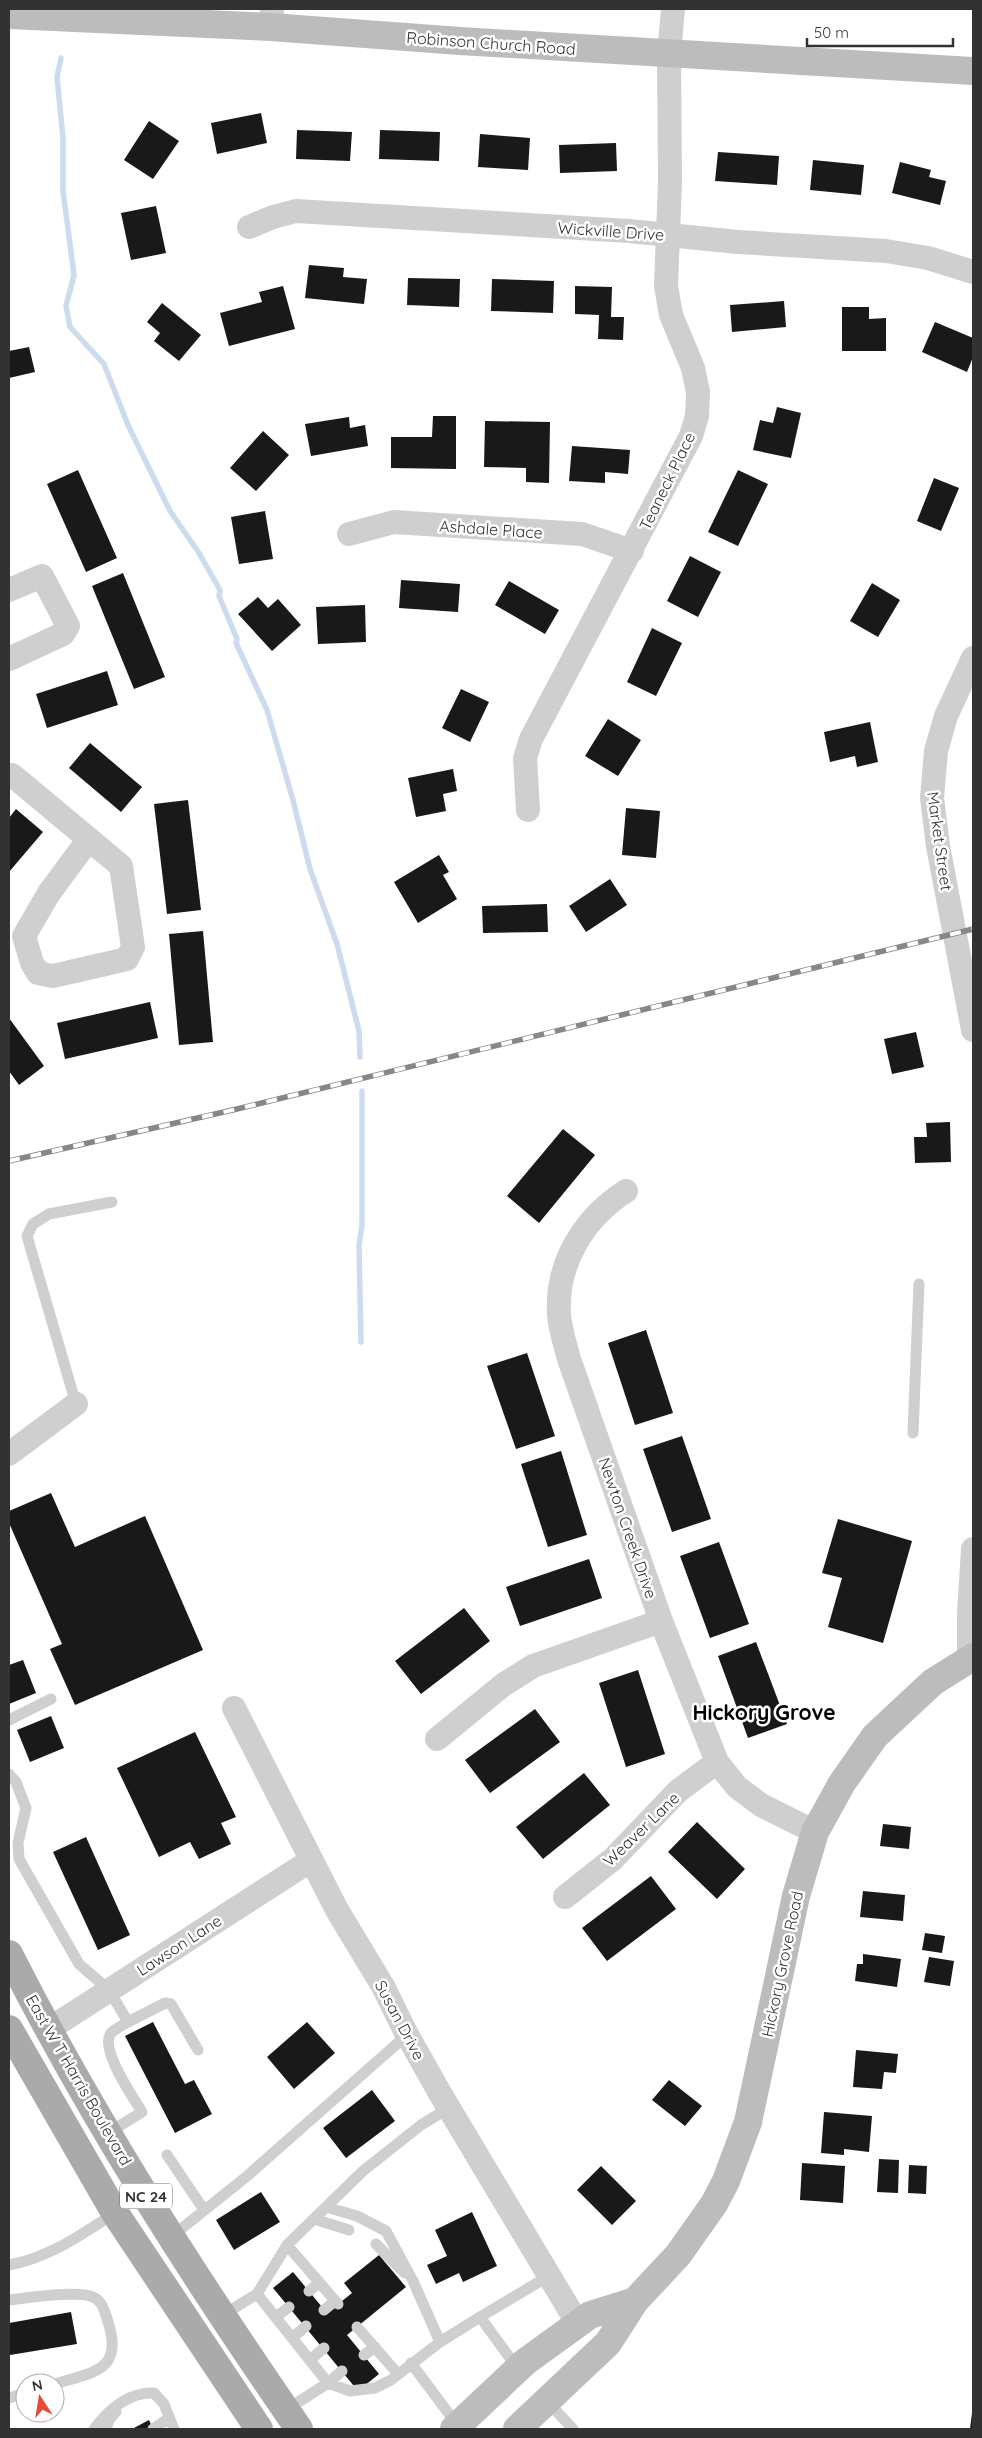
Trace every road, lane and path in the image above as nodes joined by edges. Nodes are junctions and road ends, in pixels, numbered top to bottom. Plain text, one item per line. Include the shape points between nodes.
1 (673, 9) edge
2 (9, 15) edge
3 (272, 18) edge
4 (669, 54) junction
5 (973, 71) edge
6 (249, 227) dead end
7 (667, 235) junction
8 (973, 272) edge
9 (349, 534) dead end
10 (632, 551) junction
11 (9, 590) edge
12 (973, 658) edge
13 (9, 659) edge
14 (9, 775) edge
15 (528, 810) dead end
16 (89, 839) junction
17 (973, 1030) edge
18 (626, 1192) dead end
19 (112, 1202) dead end
20 (918, 1284) dead end
21 (76, 1404) joint
22 (913, 1433) dead end
23 (9, 1454) edge
24 (973, 1549) edge
25 (661, 1621) junction
26 (971, 1658) edge
27 (51, 1699) dead end
28 (234, 1708) dead end
29 (9, 1720) edge
30 (437, 1739) dead end
31 (717, 1762) junction
32 (9, 1774) edge
33 (814, 1832) junction
34 (310, 1861) junction
35 (565, 1897) dead end
36 (9, 1954) edge
37 (109, 1990) junction
38 (128, 2022) junction
39 (9, 2029) edge
40 (49, 2029) junction
41 (407, 2035) junction
42 (198, 2050) dead end
43 (449, 2108) junction
44 (108, 2132) junction
45 (167, 2155) dead end
46 (326, 2207) junction
47 (204, 2210) junction
48 (115, 2213) junction
49 (314, 2219) junction
50 (348, 2230) dead end
51 (171, 2237) junction
52 (376, 2244) dead end
53 (287, 2245) junction
54 (9, 2265) edge
55 (549, 2276) junction
56 (413, 2282) junction
57 (319, 2283) junction
58 (309, 2291) dead end
59 (257, 2294) junction
60 (9, 2300) edge
61 (635, 2301) junction
62 (289, 2307) dead end
63 (324, 2310) dead end
64 (223, 2315) junction
65 (276, 2317) junction
66 (480, 2317) junction
67 (578, 2324) junction
68 (306, 2326) dead end
69 (357, 2327) dead end
70 (292, 2338) junction
71 (440, 2342) junction
72 (374, 2347) junction
73 (324, 2348) dead end
74 (364, 2355) dead end
75 (310, 2360) junction
76 (411, 2363) junction
77 (518, 2369) junction
78 (342, 2372) dead end
79 (398, 2374) junction
80 (65, 2381) edge
81 (328, 2382) junction
82 (547, 2401) junction
83 (292, 2420) edge
84 (162, 2423) edge
85 (456, 2428) edge
86 (94, 2429) edge
87 (106, 2429) edge
88 (174, 2429) edge
89 (259, 2429) edge
90 (517, 2429) edge
91 (573, 2429) edge

1 - 4 street, Teaneck Place
2 - 3 street, Robinson Church Road
3 - 4 street, Robinson Church Road
4 - 5 street, Robinson Church Road
4 - 7 street, Teaneck Place
6 - 7 street, Wickville Drive via 296,211
7 - 8 street, Wickville Drive via 886,251 928,258
7 - 10 street, Teaneck Place via 666,286 671,315 693,368 698,392 697,416 691,436
9 - 10 street, Ashdale Place via 394,522 582,534
10 - 15 street, Teaneck Place via 530,739 525,758
11 - 13 street via 42,576 68,626 63,634
12 - 17 street, Market Street via 946,716 936,751 932,798
14 - 16 street
16 - 16 street via 121,866 133,947 127,959 53,976 38,973 24,936 49,893
18 - 25 street, Newton Creek Drive via 599,1212 576,1241 559,1292 559,1315 569,1359
19 - 21 lane via 49,1214 33,1224 27,1236
20 - 22 lane
21 - 23 street
24 - 26 street via 969,1614
25 - 30 street via 533,1666 503,1684
25 - 31 street, Newton Creek Drive
26 - 33 street, Hickory Grove Road via 933,1682 875,1736 842,1783
27 - 29 lane
28 - 34 street, Susan Drive
31 - 33 street, Newton Creek Drive via 737,1787 761,1805
31 - 35 street, Weaver Lane via 678,1791 613,1859
32 - 37 lane via 16,1782 26,1808 18,1844 19,1859 79,1964
33 - 61 street, Hickory Grove Road via 796,1896 748,2122 726,2181 694,2236
34 - 37 street, Lawson Lane
34 - 41 street, Susan Drive via 384,1988
36 - 40 main road, East W T Harris Boulevard / NC 24
37 - 38 lane
37 - 40 street, Lawson Lane
38 - 42 lane via 165,2003 171,2004
38 - 44 lane via 112,2033 109,2054 142,2112
39 - 48 main road, NC 24
40 - 44 main road, East W T Harris Boulevard / NC 24
41 - 43 street, Susan Drive
41 - 47 lane
43 - 46 lane via 397,2142
43 - 55 street, Susan Drive
44 - 51 main road, East W T Harris Boulevard / NC 24
45 - 47 lane
46 - 49 lane
46 - 56 lane via 357,2216 386,2231
47 - 51 lane
48 - 54 lane via 51,2252 31,2261
48 - 89 main road, NC 24
49 - 50 lane
49 - 53 lane
51 - 64 main road, East W T Harris Boulevard / NC 24
52 - 56 lane
53 - 57 lane
53 - 59 lane
55 - 66 lane
55 - 67 street, Susan Drive
56 - 71 lane
57 - 58 lane
57 - 63 lane via 336,2302
59 - 64 lane
59 - 65 lane
60 - 80 lane via 79,2295 94,2297 102,2304 112,2336 113,2351 109,2361 95,2371
61 - 67 street, Hickory Grove Road via 590,2315
61 - 82 street, Hickory Grove Road via 608,2343
62 - 65 lane
64 - 83 main road, East W T Harris Boulevard / NC 24
65 - 70 lane
66 - 71 lane
66 - 77 lane
67 - 77 street, Hickory Grove Road
68 - 70 lane
69 - 72 lane
70 - 75 lane
71 - 76 lane
72 - 74 lane
72 - 79 lane
73 - 75 lane
75 - 81 lane
76 - 79 lane
76 - 85 lane
77 - 85 street, Hickory Grove Road
78 - 81 lane
79 - 81 lane via 375,2388 362,2391 350,2391
81 - 83 lane
82 - 90 street, Hickory Grove Road
82 - 91 lane
84 - 86 lane via 164,2404 154,2393 143,2393 126,2398 104,2415
84 - 87 lane via 158,2405 145,2397 115,2412
84 - 88 lane

